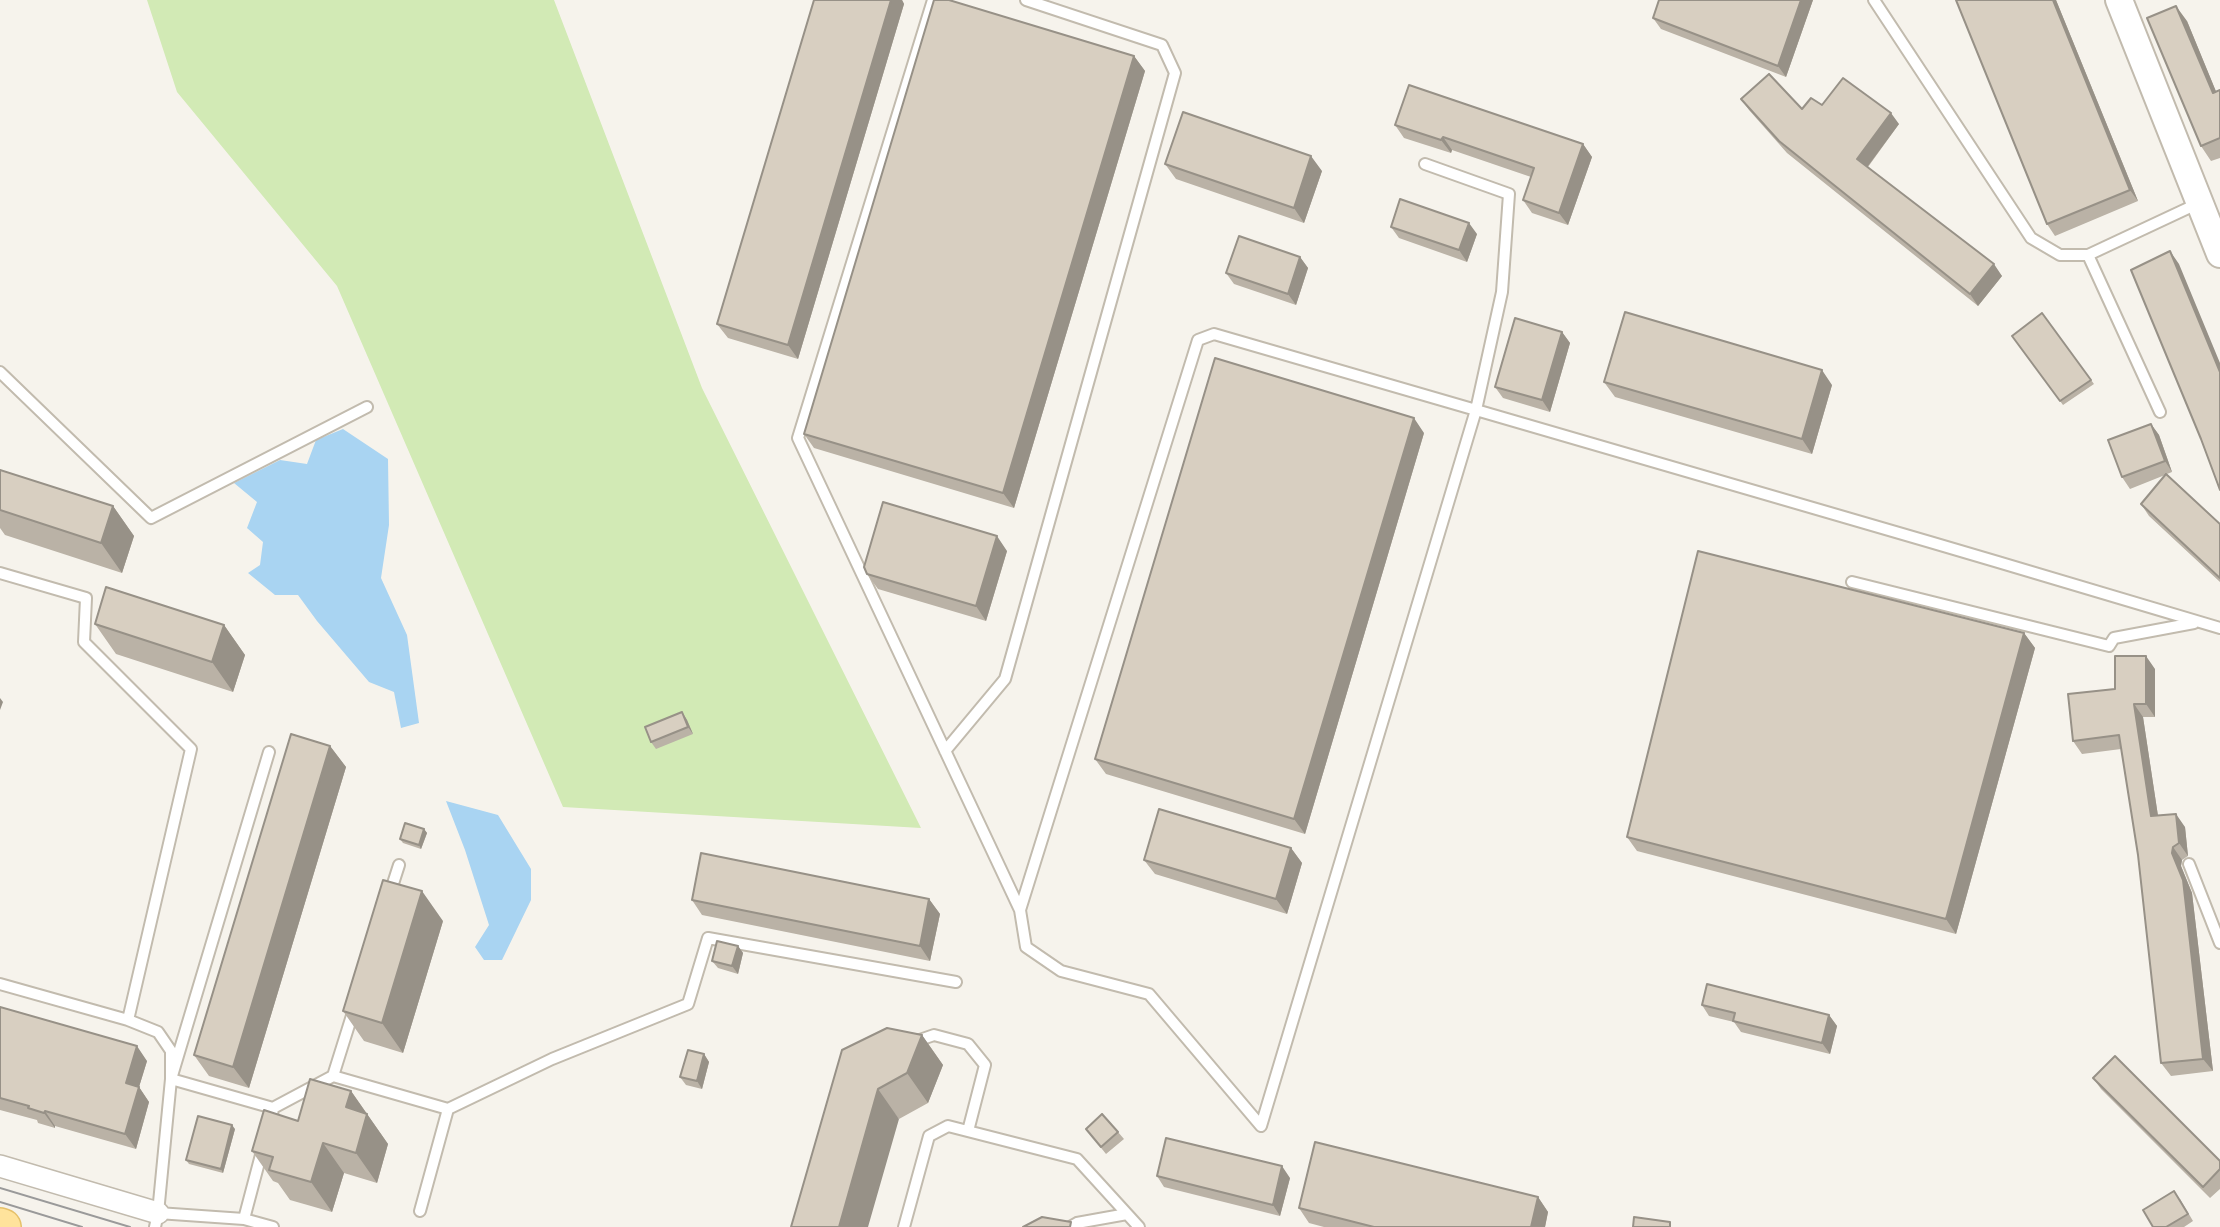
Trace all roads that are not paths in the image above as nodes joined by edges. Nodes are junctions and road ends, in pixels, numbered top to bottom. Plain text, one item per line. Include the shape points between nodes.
1 (933, 0) edge
2 (1026, 0) edge
3 (1874, 0) edge
4 (2119, 0) edge
5 (1425, 164) dead end
6 (2200, 203) junction
7 (2220, 254) edge
8 (2088, 255) junction
9 (0, 372) edge
10 (367, 407) dead end
11 (1476, 410) junction
12 (2160, 412) dead end
13 (0, 573) edge
14 (1852, 582) dead end
15 (2197, 622) junction
16 (2220, 628) edge
17 (945, 751) junction
18 (269, 752) dead end
19 (2189, 863) dead end
20 (399, 865) dead end
21 (387, 904) edge
22 (1020, 910) junction
23 (2220, 943) edge
24 (956, 982) dead end
25 (0, 984) edge
26 (359, 994) edge
27 (128, 1020) junction
28 (898, 1048) edge
29 (333, 1076) junction
30 (172, 1079) junction
31 (273, 1108) junction
32 (449, 1109) junction
33 (270, 1121) edge
34 (968, 1131) junction
35 (264, 1145) edge
36 (0, 1166) edge
37 (420, 1211) dead end
38 (1127, 1214) junction
39 (244, 1219) junction
40 (156, 1220) edge
41 (273, 1227) edge
42 (904, 1227) edge
43 (1070, 1227) edge
44 (1139, 1227) edge

1 - 17 lane via 798,438
2 - 17 lane via 1161,45 1175,73 1005,680
3 - 8 lane via 2031,238 2060,255
4 - 6 street
5 - 11 lane via 1510,194 1502,292
6 - 7 street
6 - 8 lane
8 - 12 lane
9 - 10 lane via 151,518
11 - 15 lane
11 - 22 lane via 1213,334 1198,340
11 - 22 lane via 1261,1126 1149,994 1061,971 1026,947
13 - 27 lane via 86,598 84,642 191,750
14 - 15 lane via 2109,646 2114,638
15 - 16 lane
17 - 22 lane
18 - 30 lane
19 - 23 lane
20 - 21 lane
24 - 32 lane via 708,938 688,1003 552,1059
25 - 27 lane
26 - 29 lane
27 - 30 lane via 158,1032 171,1051
28 - 34 lane via 934,1035 968,1044 985,1065
29 - 31 lane
29 - 32 lane
30 - 31 lane
30 - 40 lane
31 - 33 lane
32 - 37 lane
34 - 38 lane via 1077,1159
34 - 42 lane via 948,1126 929,1136
35 - 39 lane
36 - 40 street
38 - 43 lane
38 - 44 lane
39 - 40 lane
39 - 41 lane

